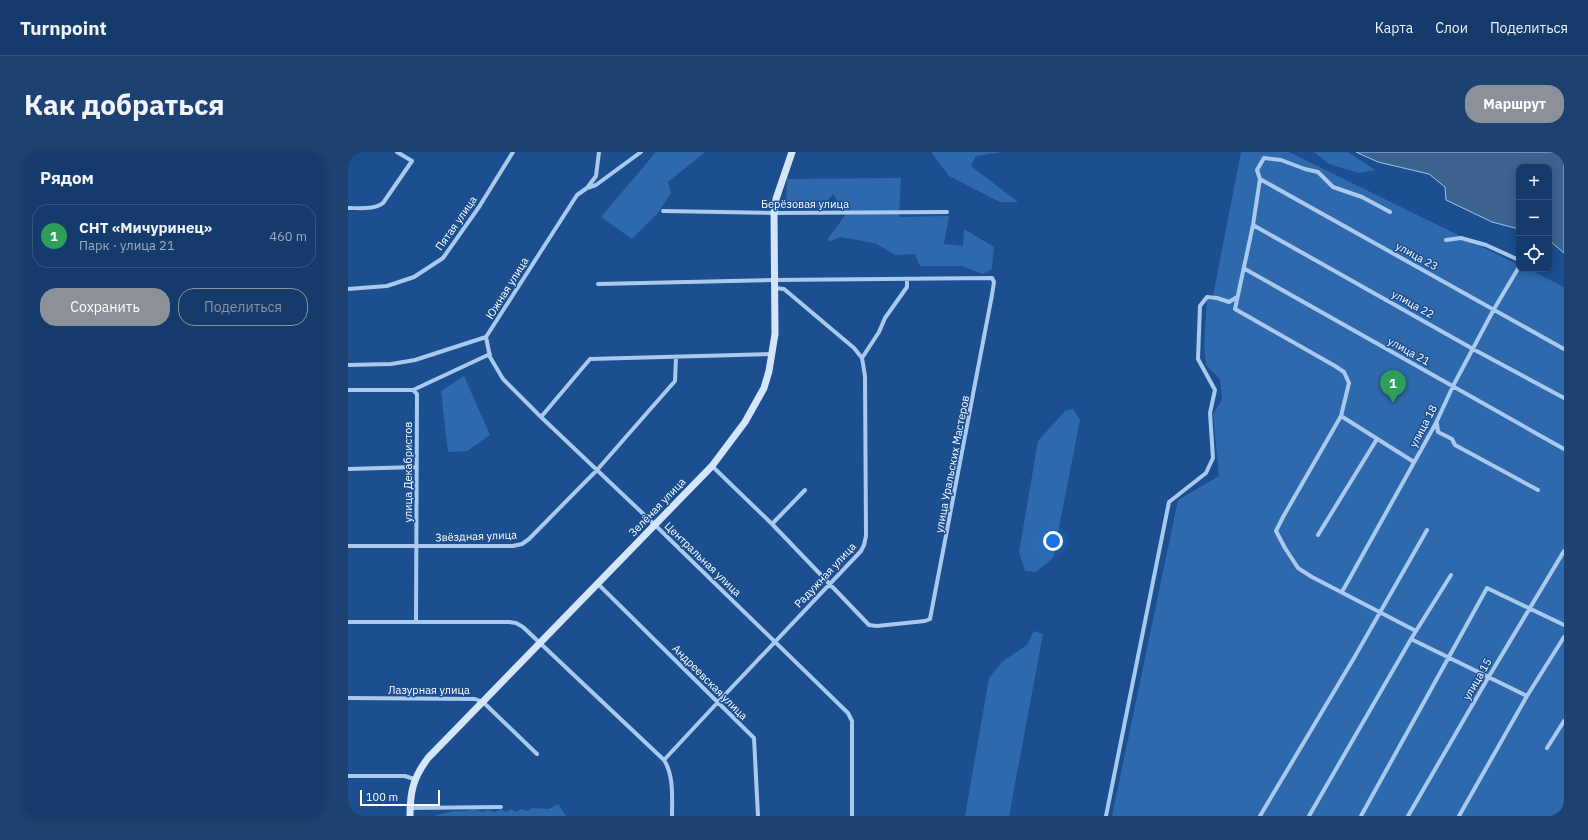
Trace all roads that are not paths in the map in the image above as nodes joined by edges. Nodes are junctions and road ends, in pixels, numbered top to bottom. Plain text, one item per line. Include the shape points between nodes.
1 (397, 152) edge
2 (513, 152) edge
3 (599, 152) edge
4 (641, 152) edge
5 (792, 152) edge
6 (1260, 179) junction
7 (587, 188) junction
8 (348, 208) edge
9 (663, 211) dead end
10 (947, 212) dead end
11 (1390, 212) dead end
12 (774, 213) junction
13 (1253, 225) junction
14 (1446, 240) dead end
15 (1516, 259) edge
16 (1245, 270) junction
17 (1516, 272) edge
18 (907, 280) junction
19 (598, 284) dead end
20 (774, 284) junction
21 (348, 288) edge
22 (1237, 297) junction
23 (1494, 309) junction
24 (486, 337) junction
25 (1473, 349) junction
26 (1564, 349) edge
27 (490, 354) junction
28 (773, 354) junction
29 (676, 357) junction
30 (862, 358) junction
31 (348, 365) edge
32 (1453, 386) junction
33 (348, 390) edge
34 (413, 390) junction
35 (1564, 398) edge
36 (1341, 416) junction
37 (541, 417) junction
38 (1436, 423) junction
39 (1377, 438) junction
40 (1564, 450) edge
41 (1414, 462) junction
42 (712, 466) junction
43 (417, 467) junction
44 (348, 469) edge
45 (597, 470) junction
46 (805, 490) dead end
47 (1538, 490) dead end
48 (772, 524) junction
49 (655, 525) junction
50 (1427, 530) dead end
51 (1318, 535) dead end
52 (348, 546) edge
53 (416, 546) junction
54 (1564, 551) edge
55 (1451, 575) dead end
56 (598, 584) junction
57 (829, 584) junction
58 (1342, 592) junction
59 (1530, 608) junction
60 (1381, 611) junction
61 (348, 622) edge
62 (416, 622) junction
63 (1564, 625) edge
64 (1416, 631) junction
65 (1564, 637) edge
66 (1411, 639) junction
67 (775, 642) junction
68 (541, 643) junction
69 (1449, 659) junction
70 (1488, 678) junction
71 (1527, 696) junction
72 (348, 698) edge
73 (483, 702) junction
74 (718, 702) junction
75 (1564, 721) edge
76 (1547, 748) dead end
77 (537, 754) dead end
78 (664, 760) junction
79 (348, 776) edge
80 (414, 779) junction
81 (501, 807) dead end
82 (410, 808) junction
83 (410, 816) edge
84 (672, 816) edge
85 (758, 816) edge
86 (852, 816) edge
87 (1106, 816) edge
88 (1260, 816) edge
89 (1309, 816) edge
90 (1361, 816) edge
91 (1408, 816) edge
92 (1459, 816) edge

1 - 8 street via 412,161 387,199 379,206
2 - 21 street, Пятая улица via 479,207 442,258 414,277 387,286
3 - 7 street via 596,176
4 - 7 street, Южная улица via 596,185
5 - 12 street, Зелёная улица via 776,199
6 - 11 street via 1257,170 1264,158 1281,160 1318,172 1333,187 1362,197
6 - 13 street
6 - 23 street, улица 23
7 - 24 street, Южная улица via 577,195
9 - 12 street, Берёзовая улица
10 - 12 street, Берёзовая улица
12 - 20 street, Зелёная улица
13 - 16 street
13 - 25 street, улица 22
14 - 15 street via 1461,238 1486,245
16 - 22 street
16 - 32 street, улица 21
17 - 23 street, улица 18
18 - 20 street
18 - 30 street via 907,287
18 - 57 street, улица Уральских Мастеров via 992,278 994,282 933,614 925,621 869,625
19 - 20 street
20 - 28 street, Зелёная улица
20 - 30 street via 784,289 854,348
22 - 36 street via 1235,309 1344,372 1350,383
22 - 87 street via 1229,302 1207,297 1200,306 1198,359 1215,390 1210,413 1214,458 1206,473 1169,502
23 - 25 street, улица 18
23 - 26 street, улица 23
24 - 27 street, Центральная улица
24 - 31 street via 415,360 391,364
25 - 32 street, улица 18
25 - 35 street, улица 22
27 - 34 street
27 - 37 street, Центральная улица via 503,379
28 - 29 street
28 - 42 street, Зелёная улица via 766,382 756,405
29 - 37 street via 590,359
29 - 45 street, Звёздная улица via 675,381
30 - 57 street, Радужная улица via 865,376 866,536 861,551
32 - 38 street, улица 18
32 - 40 street, улица 21
33 - 34 street
34 - 43 street, улица Декабристов via 417,394
36 - 39 street
36 - 58 street via 1276,531 1298,568
37 - 45 street, Центральная улица
38 - 41 street, улица 18
38 - 47 street via 1438,432 1452,439 1455,445
39 - 41 street
39 - 51 street
41 - 58 street, улица 18
42 - 48 street
42 - 49 street, Зелёная улица
43 - 44 street
43 - 53 street, улица Декабристов
45 - 49 street, Центральная улица
45 - 53 street, Звёздная улица via 522,544
46 - 48 street
48 - 57 street
49 - 56 street, Зелёная улица
49 - 67 street, Центральная улица
50 - 60 street
52 - 53 street, Звёздная улица
53 - 62 street, улица Декабристов
54 - 59 street, улица 15
55 - 64 street
56 - 68 street, Зелёная улица
56 - 74 street, Андреевская улица
57 - 67 street, Радужная улица
58 - 60 street
59 - 63 street
59 - 69 street via 1487,588
59 - 70 street, улица 15
60 - 64 street
60 - 88 street
61 - 62 street
62 - 68 street via 516,623
64 - 66 street
65 - 71 street
66 - 69 street
66 - 89 street
67 - 74 street, Радужная улица
67 - 86 street, Центральная улица via 848,713 852,721
68 - 73 street, Зелёная улица
68 - 78 street
69 - 70 street
69 - 90 street
70 - 71 street
70 - 91 street, улица 15
71 - 92 street
72 - 73 street, Лазурная улица via 475,699
73 - 77 street, Лазурная улица
73 - 80 street, Зелёная улица via 428,758
74 - 78 street, Радужная улица
74 - 85 street, Андреевская улица via 754,738
75 - 76 street
78 - 84 street via 668,767
79 - 80 street via 405,776
80 - 82 street, Зелёная улица
81 - 82 street
82 - 83 street, Зелёная улица

